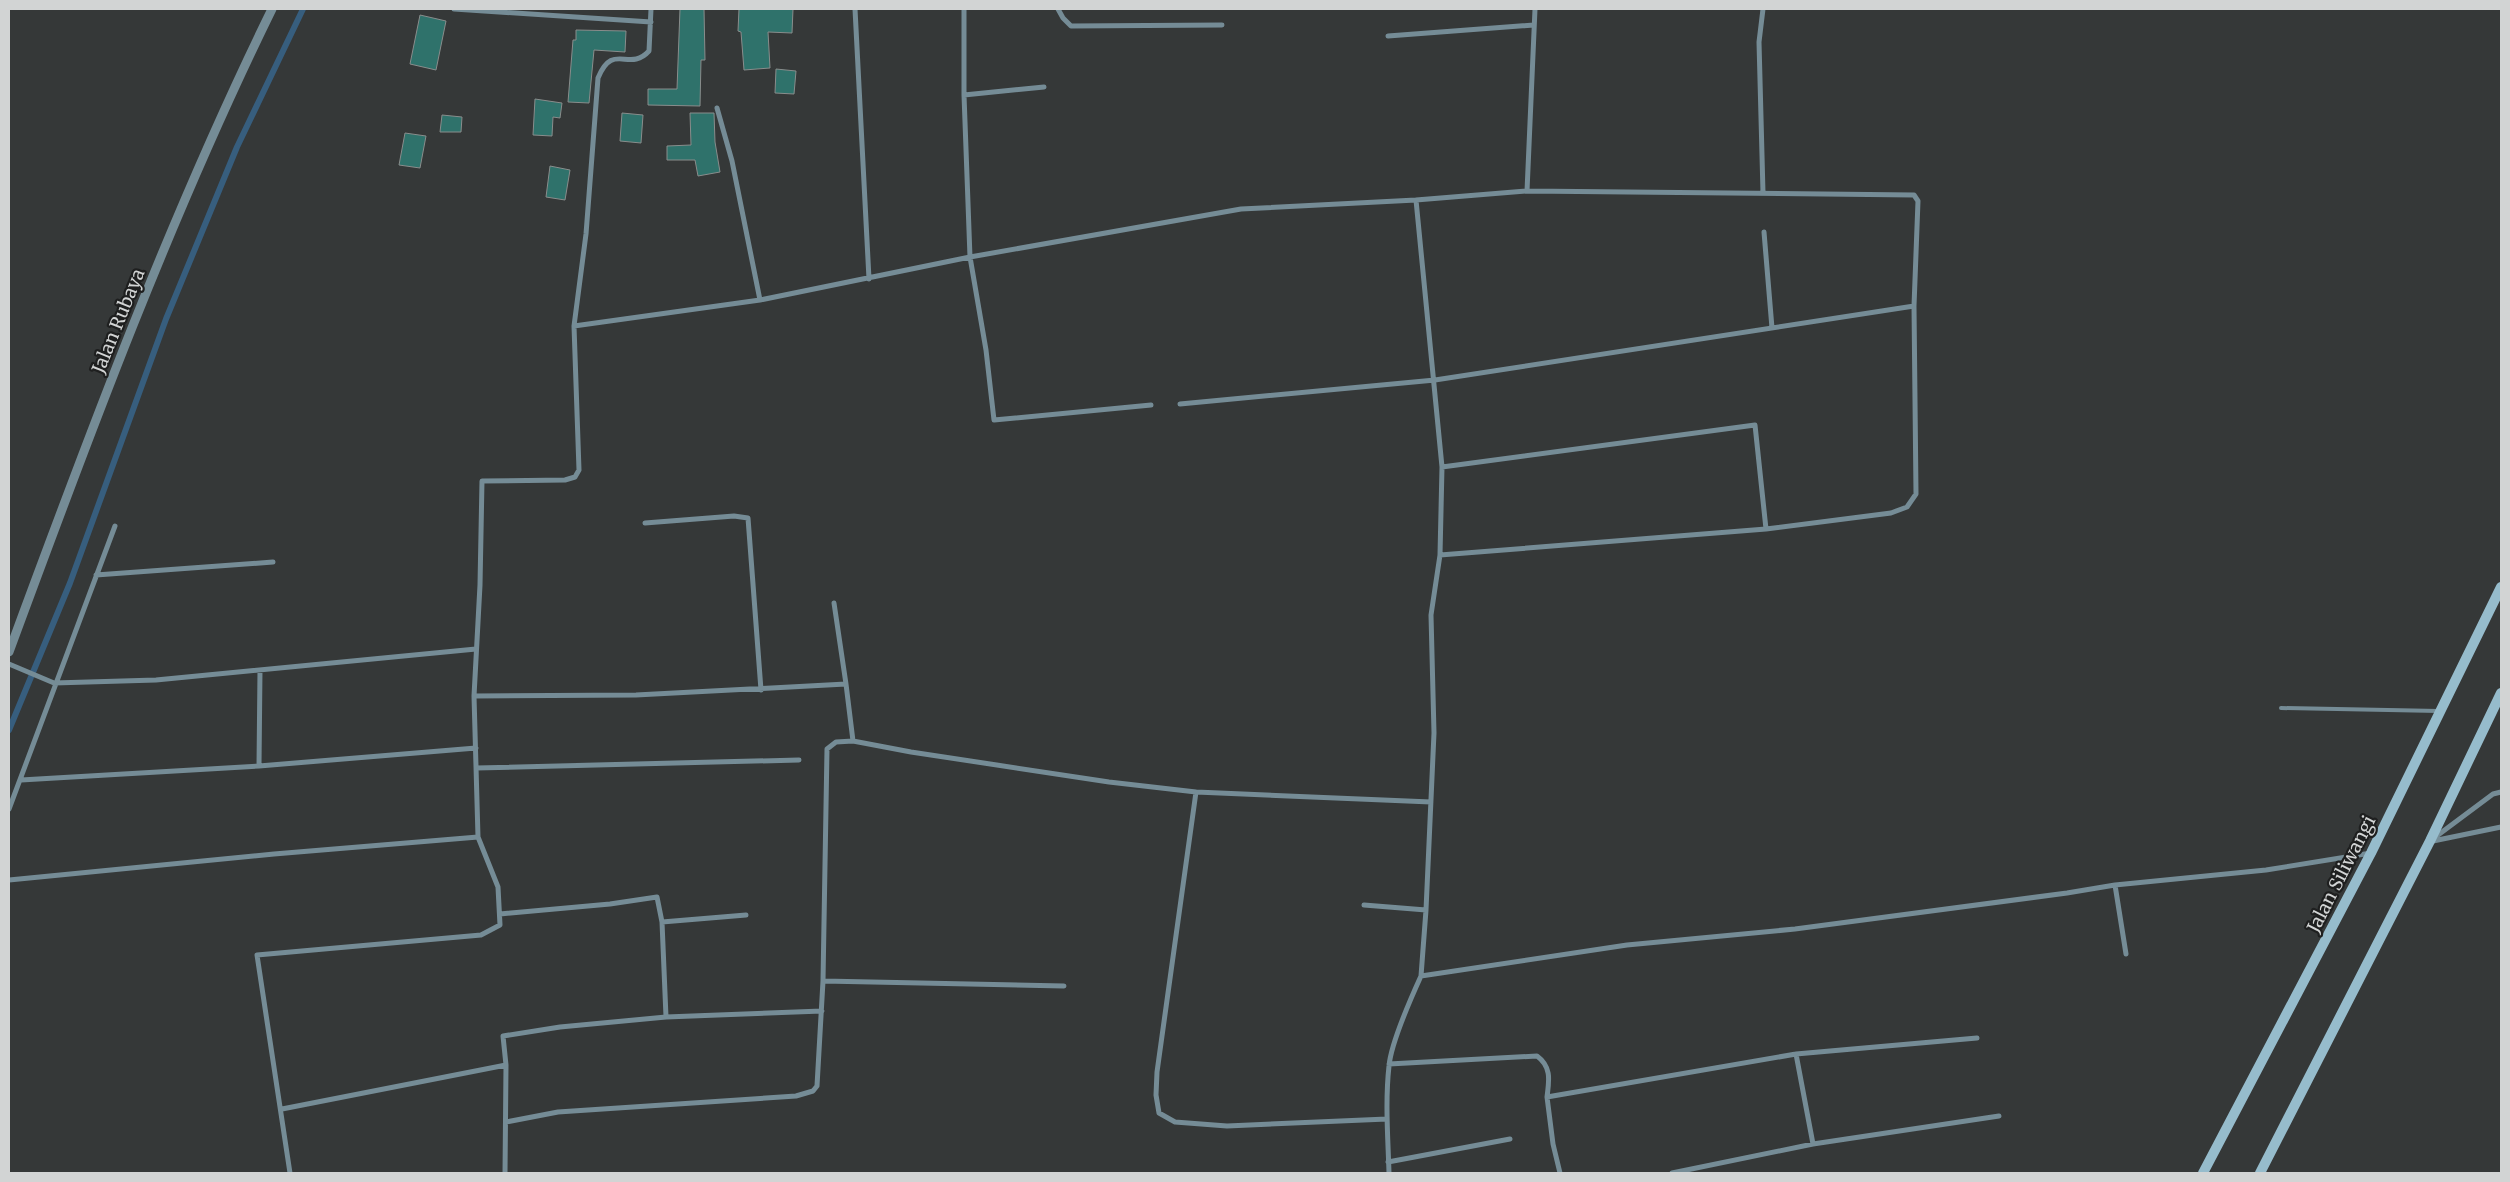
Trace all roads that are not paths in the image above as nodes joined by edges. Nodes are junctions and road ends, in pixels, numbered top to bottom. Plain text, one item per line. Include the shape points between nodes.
1 (272, 9) edge
2 (454, 9) edge
3 (651, 9) edge
4 (855, 9) edge
5 (964, 9) edge
6 (1058, 9) edge
7 (1535, 9) edge
8 (1763, 9) edge
9 (651, 22) junction
10 (1222, 25) dead end
11 (1534, 25) junction
12 (1388, 36) dead end
13 (1044, 87) dead end
14 (964, 95) junction
15 (717, 108) dead end
16 (1527, 191) junction
17 (1763, 193) junction
18 (1416, 200) junction
19 (1764, 232) dead end
20 (970, 257) junction
21 (869, 279) junction
22 (760, 300) junction
23 (1914, 306) junction
24 (574, 326) junction
25 (1772, 328) junction
26 (1435, 380) junction
27 (1180, 404) dead end
28 (1151, 405) dead end
29 (1442, 467) junction
30 (645, 523) dead end
31 (115, 526) dead end
32 (1766, 529) junction
33 (1440, 555) junction
34 (273, 562) dead end
35 (96, 576) junction
36 (2501, 587) edge
37 (834, 603) dead end
38 (476, 649) junction
39 (9, 652) edge
40 (9, 664) edge
41 (260, 670) junction
42 (54, 683) junction
43 (846, 684) junction
44 (761, 690) junction
45 (2501, 693) edge
46 (474, 696) junction
47 (2281, 708) dead end
48 (2442, 711) junction
49 (854, 741) junction
50 (476, 748) junction
51 (799, 760) dead end
52 (259, 766) junction
53 (476, 768) junction
54 (21, 780) junction
55 (1196, 792) junction
56 (2501, 792) edge
57 (1432, 802) junction
58 (9, 809) edge
59 (2501, 827) edge
60 (478, 837) junction
61 (2430, 842) junction
62 (2371, 853) junction
63 (9, 880) edge
64 (2115, 885) junction
65 (1364, 905) dead end
66 (1426, 910) junction
67 (500, 914) junction
68 (746, 915) dead end
69 (662, 922) junction
70 (2126, 954) dead end
71 (1421, 976) junction
72 (823, 981) junction
73 (1064, 986) dead end
74 (822, 1011) junction
75 (666, 1017) junction
76 (1977, 1038) dead end
77 (1796, 1054) junction
78 (1389, 1064) junction
79 (506, 1065) junction
80 (1547, 1097) junction
81 (282, 1109) junction
82 (1999, 1116) dead end
83 (1387, 1119) junction
84 (506, 1122) junction
85 (1510, 1139) dead end
86 (1813, 1144) junction
87 (1388, 1162) junction
88 (290, 1173) edge
89 (505, 1173) edge
90 (1388, 1173) edge
91 (1560, 1173) edge
92 (1672, 1173) edge
93 (2203, 1173) edge
94 (2260, 1173) edge

1 - 39 street, Jalan Rubaya via 173,228 118,362
2 - 9 street
3 - 9 street
4 - 21 street
5 - 14 street
6 - 10 street via 1071,26
7 - 11 street
8 - 17 street via 1759,42
9 - 24 street via 649,51 645,56 610,59 598,78 586,234
11 - 12 street
11 - 16 street
13 - 14 street
14 - 20 street
15 - 22 street via 732,161
16 - 17 street
16 - 18 street
17 - 23 street via 1914,195 1918,201
18 - 20 street via 1241,209
18 - 26 street
19 - 25 street
20 - 21 street
20 - 28 street via 994,420
21 - 22 street
22 - 24 street
23 - 25 street
23 - 32 street via 1916,494 1907,507 1891,513
24 - 38 street via 579,470 575,477 565,480 482,481
25 - 26 street
26 - 27 street
26 - 29 street
29 - 32 street via 1755,425
29 - 33 street
30 - 44 street via 734,516 748,518
31 - 35 street
32 - 33 street
33 - 57 street via 1431,615
34 - 35 street
35 - 42 street
36 - 48 main road, Jalan Siliwangi
37 - 43 street
38 - 41 street
38 - 46 street
40 - 42 street
41 - 42 street via 156,680
41 - 52 street
42 - 54 street
43 - 44 street
43 - 49 street
44 - 46 street
45 - 61 main road
46 - 50 street
47 - 48 lane
48 - 62 main road, Jalan Siliwangi
49 - 55 street via 1100,781
49 - 72 street via 836,742 827,749
50 - 52 street
50 - 53 street
51 - 53 street
52 - 54 street
53 - 60 street
54 - 58 street
55 - 57 street
55 - 83 street via 1157,1072 1159,1113 1175,1122 1227,1126
56 - 61 street via 2493,794
57 - 66 street
59 - 61 street
60 - 63 street
60 - 67 street via 498,887
61 - 94 main road
62 - 64 street via 2266,870
62 - 93 main road, Jalan Siliwangi
64 - 70 street
64 - 71 street via 1795,928 1627,946
65 - 66 street
66 - 71 street
67 - 69 street via 657,897
67 - 81 street via 500,925 481,935 257,955
68 - 69 street
69 - 75 street
71 - 78 street
72 - 73 street
72 - 74 street
74 - 75 street
74 - 84 street via 817,1086 807,1094 558,1112
75 - 79 street via 503,1036
76 - 77 street
77 - 80 street
77 - 86 street
78 - 80 street via 1536,1056 1544,1062 1549,1073
78 - 83 street
79 - 81 street
79 - 84 street
80 - 91 street
81 - 88 street
82 - 86 street
83 - 87 street
84 - 89 street
85 - 87 street
86 - 92 street
87 - 90 street

